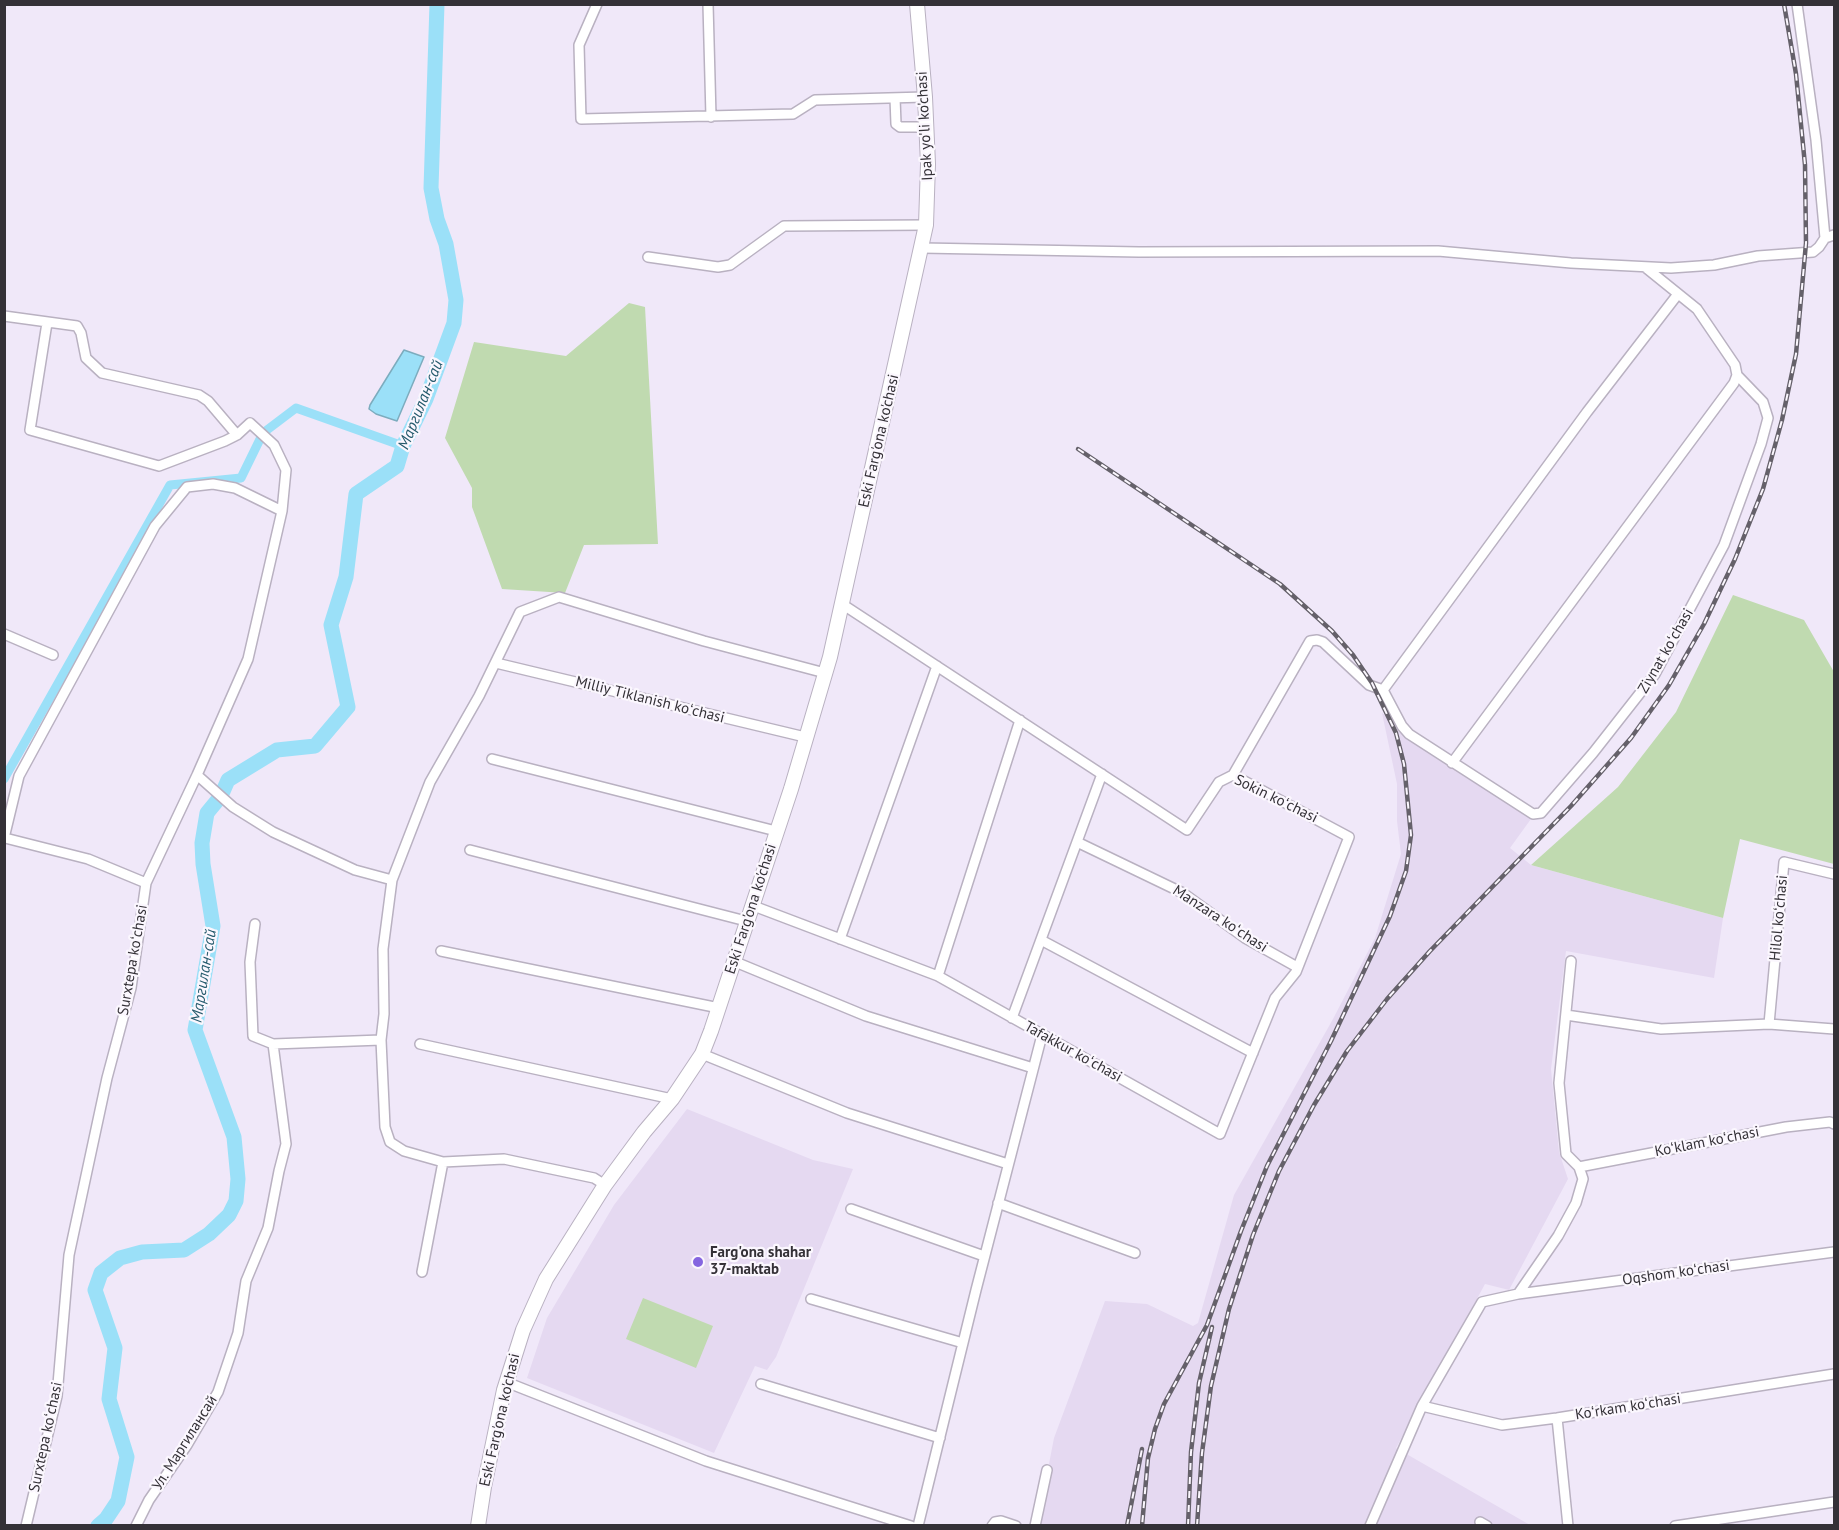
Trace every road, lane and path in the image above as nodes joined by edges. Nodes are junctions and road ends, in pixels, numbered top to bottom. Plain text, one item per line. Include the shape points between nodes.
1 (597, 4) edge
2 (708, 4) edge
3 (916, 4) edge
4 (1797, 4) edge
5 (925, 97) junction
6 (895, 98) junction
7 (711, 117) junction
8 (926, 127) junction
9 (926, 225) junction
10 (1830, 237) edge
11 (922, 248) junction
12 (648, 257) dead end
13 (1645, 267) junction
14 (1678, 294) junction
15 (4, 316) edge
16 (47, 323) junction
17 (1737, 375) junction
18 (237, 435) junction
19 (282, 511) junction
20 (842, 604) junction
21 (4, 634) edge
22 (53, 655) dead end
23 (496, 663) junction
24 (937, 666) junction
25 (825, 673) junction
26 (1383, 690) junction
27 (1020, 720) junction
28 (805, 737) junction
29 (492, 759) dead end
30 (1452, 763) junction
31 (1102, 774) junction
32 (197, 775) junction
33 (1233, 775) junction
34 (776, 831) junction
35 (5, 838) edge
36 (1077, 842) junction
37 (470, 850) dead end
38 (1834, 874) edge
39 (392, 880) junction
40 (146, 883) junction
41 (751, 905) junction
42 (746, 921) junction
43 (255, 924) dead end
44 (840, 939) junction
45 (1041, 940) junction
46 (441, 951) dead end
47 (733, 961) junction
48 (1571, 961) dead end
49 (1298, 967) junction
50 (938, 976) junction
51 (719, 1008) junction
52 (1566, 1015) junction
53 (1012, 1018) junction
54 (1769, 1024) junction
55 (1834, 1029) edge
56 (1042, 1035) junction
57 (381, 1040) junction
58 (273, 1044) junction
59 (420, 1044) dead end
60 (1253, 1053) junction
61 (702, 1054) junction
62 (1033, 1068) junction
63 (672, 1099) junction
64 (1833, 1122) edge
65 (442, 1162) junction
66 (1008, 1164) junction
67 (1579, 1167) junction
68 (605, 1185) junction
69 (998, 1203) junction
70 (851, 1209) dead end
71 (1834, 1252) edge
72 (1136, 1253) dead end
73 (984, 1256) junction
74 (422, 1272) dead end
75 (1518, 1294) junction
76 (811, 1299) dead end
77 (963, 1343) junction
78 (1834, 1374) edge
79 (506, 1382) junction
80 (761, 1384) dead end
81 (1422, 1406) junction
82 (1557, 1418) junction
83 (940, 1438) junction
84 (1047, 1470) dead end
85 (1834, 1502) edge
86 (26, 1526) edge
87 (136, 1526) edge
88 (478, 1526) edge
89 (911, 1526) edge
90 (918, 1526) edge
91 (992, 1526) edge
92 (1016, 1526) edge
93 (1035, 1526) edge
94 (1370, 1526) edge
95 (1568, 1526) edge
96 (1675, 1526) edge

1 - 7 street via 579,45 581,119
2 - 7 street
3 - 5 main road, Ipak yo'li ko'chasi
4 - 10 street
5 - 6 street
5 - 8 main road, Ipak yo'li ko'chasi
6 - 7 street via 815,100 793,114
6 - 8 street via 896,124
8 - 9 main road, Ipak yo'li ko'chasi
9 - 11 main road, Ipak yo'li ko'chasi
9 - 12 street via 784,226 730,265 718,267
10 - 13 street via 1813,252 1758,256 1714,265
11 - 13 street via 1139,252 1438,250
11 - 20 main road, Eski Farg'ona ko'chasi
13 - 14 street, Ziynat koʻchasi
14 - 17 street, Ziynat koʻchasi via 1697,309 1735,365
14 - 26 street
15 - 16 street
16 - 18 street via 77,326 86,358 102,373 199,395
16 - 18 street via 30,430 159,466
17 - 30 street
17 - 30 street, Ziynat koʻchasi via 1766,407 1768,418 1761,444 1724,545 1656,674 1638,699 1538,814
18 - 19 street, Surxtepa koʻchasi via 250,423 271,442 286,470
19 - 32 street, Surxtepa koʻchasi via 248,659
19 - 35 street via 235,488 213,484 187,487 155,526 19,776
20 - 24 street, Sokin koʻchasi
20 - 25 main road, Eski Farg'ona ko'chasi
21 - 22 street
23 - 25 street via 520,612 560,597
23 - 28 street, Milliy Tiklanish koʻchasi
23 - 39 street via 430,782
24 - 27 street, Sokin koʻchasi
24 - 44 street
25 - 28 main road, Eski Farg'ona ko'chasi
26 - 30 street, Ziynat koʻchasi via 1404,730
26 - 33 street via 1369,685 1323,642 1310,641
27 - 31 street, Sokin koʻchasi
27 - 50 street
28 - 34 main road, Eski Farg'ona ko'chasi
29 - 34 street
31 - 33 street, Sokin koʻchasi via 1187,830 1220,782
31 - 36 street
32 - 39 street via 254,821 355,870
32 - 40 street, Surxtepa koʻchasi
33 - 49 street, Sokin koʻchasi via 1349,837
34 - 41 main road, Eski Farg'ona ko'chasi
35 - 40 street via 88,859
36 - 45 street
36 - 49 street, Manzara koʻchasi via 1183,893 1245,938
37 - 42 street
38 - 54 street, Hilol koʻchasi via 1784,862
39 - 57 street via 383,949
40 - 86 street, Surxtepa koʻchasi via 131,988 107,1078 69,1255 57,1396
41 - 42 main road, Eski Farg'ona ko'chasi
41 - 44 street, Tafakkur koʻchasi
42 - 47 main road, Eski Farg'ona ko'chasi
43 - 58 street via 250,962 253,1036
44 - 50 street, Tafakkur koʻchasi
45 - 53 street
45 - 60 street
46 - 51 street
47 - 51 main road, Eski Farg'ona ko'chasi
47 - 62 street via 866,1016
48 - 52 street
49 - 60 street, Tafakkur koʻchasi via 1275,998
50 - 53 street, Tafakkur koʻchasi
51 - 61 main road, Eski Farg'ona ko'chasi
52 - 54 street via 1661,1029
52 - 67 street via 1559,1083 1566,1154
53 - 56 street, Tafakkur koʻchasi
54 - 55 street
56 - 60 street, Tafakkur koʻchasi via 1221,1134
56 - 62 street
57 - 58 street
57 - 65 street via 385,1127 390,1142 404,1151
58 - 87 street, Ул. Маргилансай via 286,1144 268,1228 246,1281 238,1333 218,1392
59 - 63 street
61 - 63 main road, Eski Farg'ona ko'chasi
61 - 66 street via 847,1113
62 - 66 street
63 - 68 main road, Eski Farg'ona ko'chasi
64 - 67 street, Koʻklam koʻchasi via 1786,1127
65 - 68 street via 504,1159 594,1178
65 - 74 street
66 - 69 street
67 - 75 street via 1583,1179 1576,1203
68 - 79 main road, Eski Farg'ona ko'chasi via 546,1279
69 - 72 street
69 - 73 street
70 - 73 street
71 - 75 street, Oqshom koʻchasi
73 - 77 street
75 - 81 street, Oqshom koʻchasi via 1482,1302
76 - 77 street
77 - 83 street
78 - 82 street, Koʻrkam koʻchasi
79 - 88 main road, Eski Farg'ona ko'chasi
79 - 89 street via 706,1461
80 - 83 street
81 - 82 street, Koʻrkam koʻchasi via 1502,1425
81 - 94 street, Oqshom koʻchasi
82 - 95 street
83 - 90 street
84 - 93 street
85 - 96 street
91 - 92 street via 1001,1521

